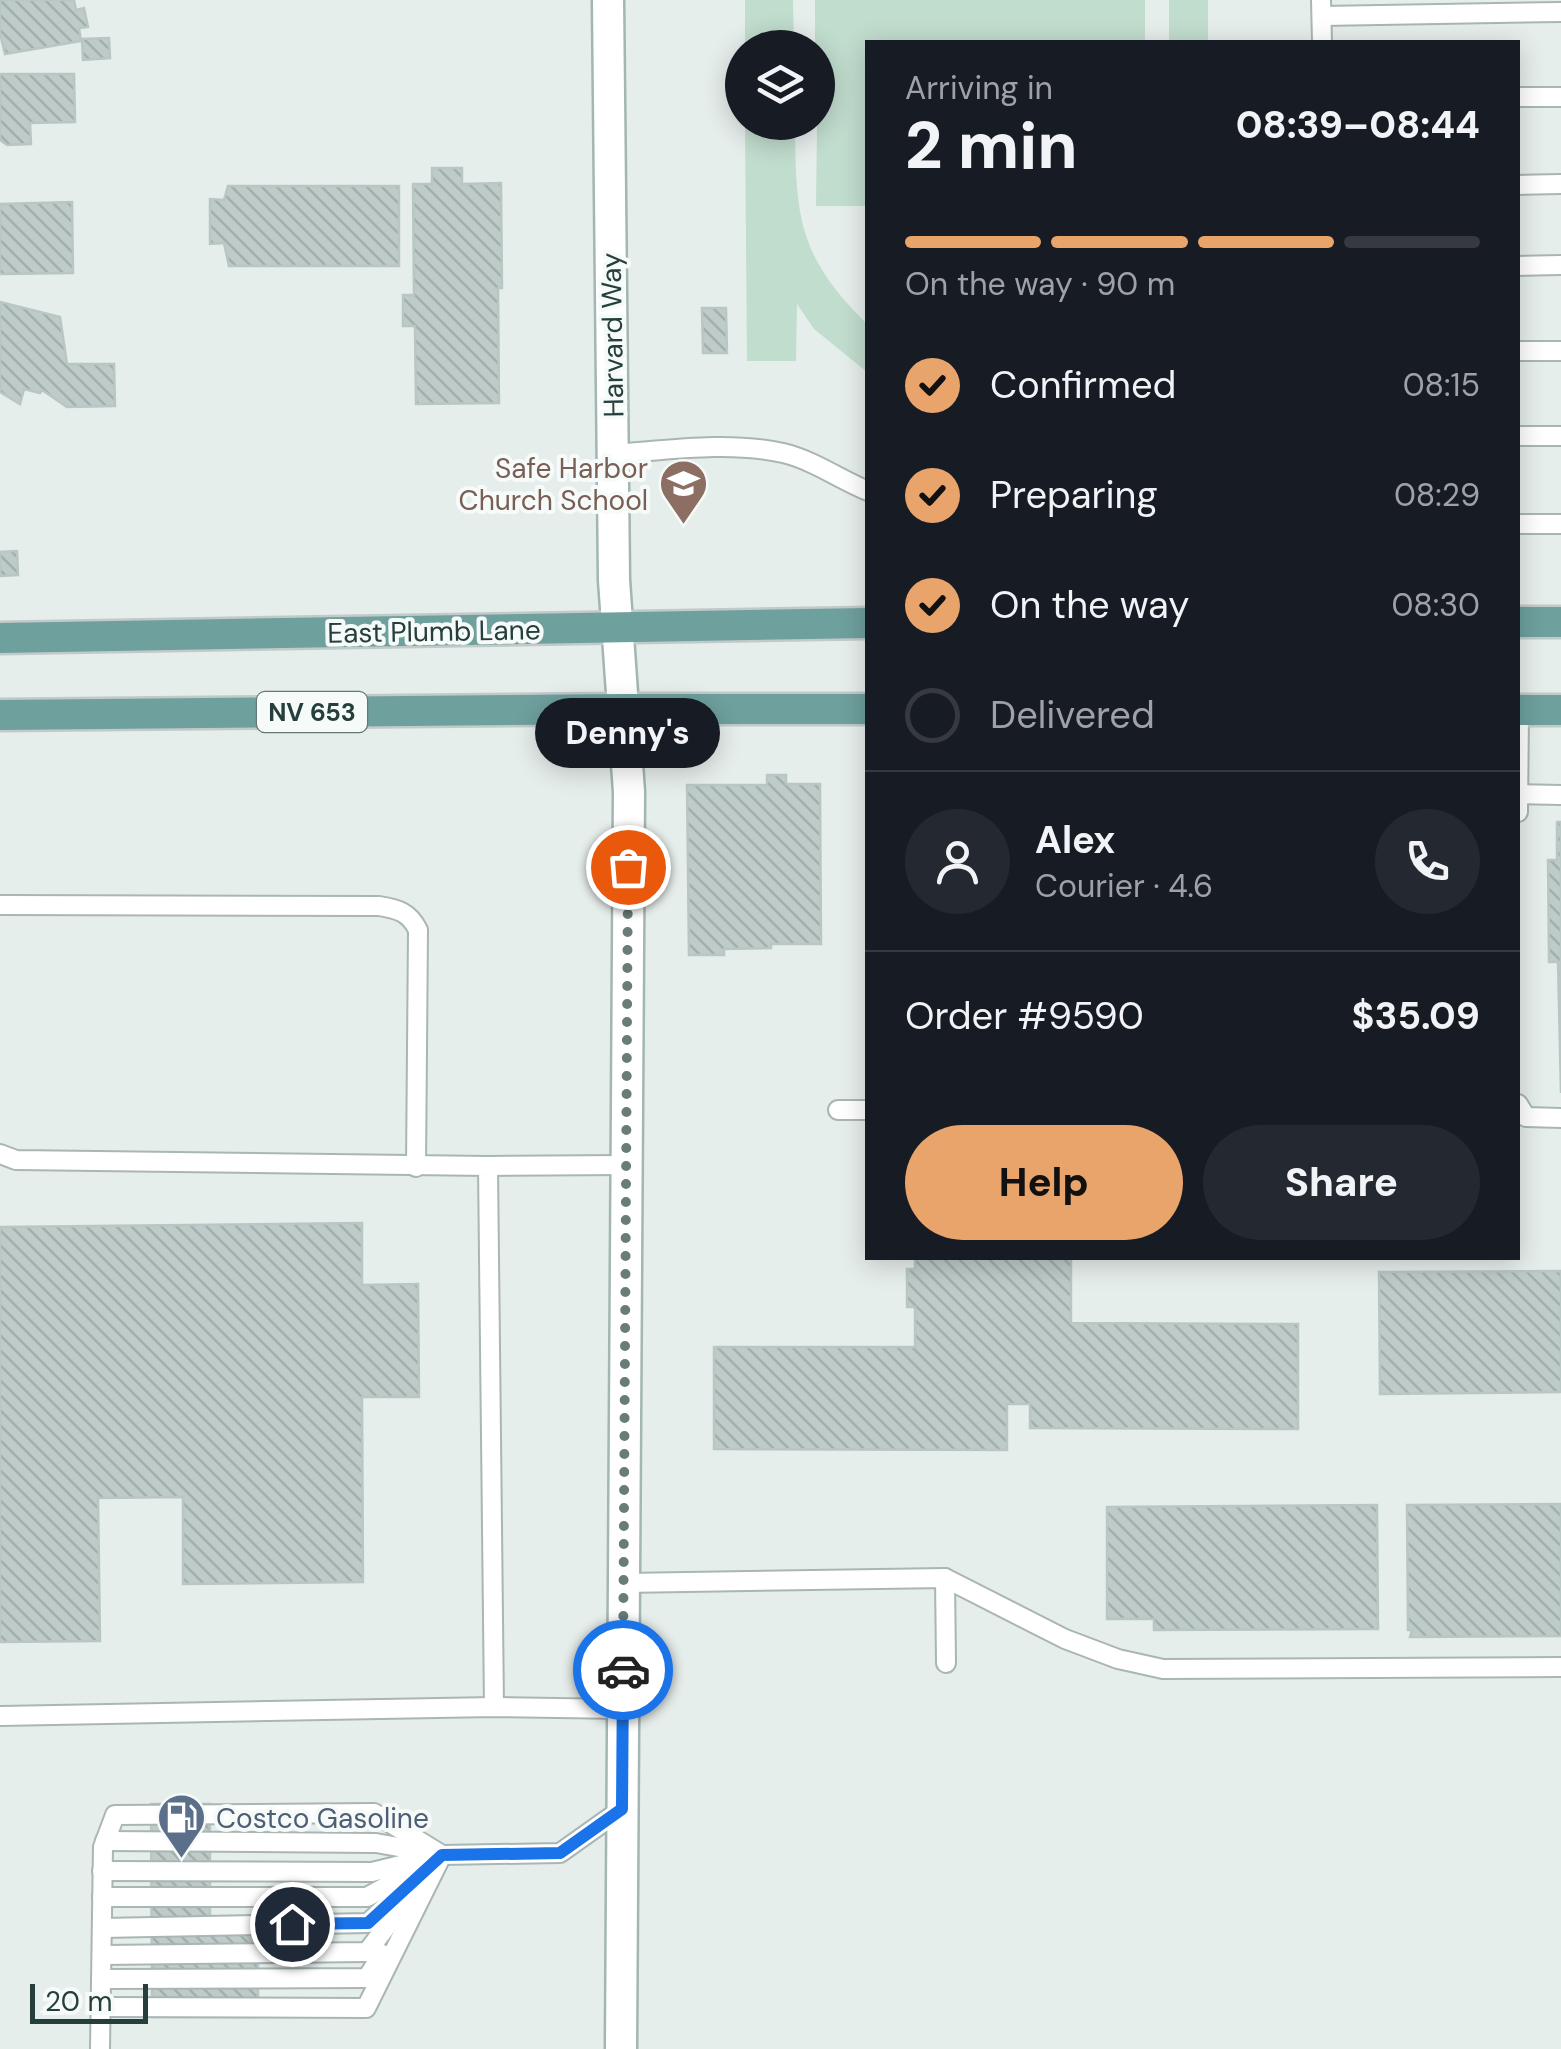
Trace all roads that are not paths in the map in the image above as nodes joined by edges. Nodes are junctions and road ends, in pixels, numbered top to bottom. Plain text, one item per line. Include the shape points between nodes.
1 (608, 0) edge
2 (1321, 8) edge
3 (1561, 12) edge
4 (1322, 40) edge
5 (1520, 97) edge
6 (1561, 97) edge
7 (1561, 184) edge
8 (1520, 185) edge
9 (1561, 265) edge
10 (1520, 266) edge
11 (1520, 350) edge
12 (1561, 351) edge
13 (1520, 436) edge
14 (1561, 436) edge
15 (614, 454) junction
16 (865, 489) edge
17 (1520, 524) edge
18 (1561, 524) edge
19 (1520, 622) edge
20 (1561, 622) edge
21 (865, 623) edge
22 (618, 628) junction
23 (0, 638) edge
24 (623, 709) junction
25 (865, 709) edge
26 (1520, 710) edge
27 (1561, 710) edge
28 (0, 715) edge
29 (1520, 794) edge
30 (1561, 796) edge
31 (0, 906) edge
32 (1520, 1107) edge
33 (838, 1110) dead end
34 (865, 1110) edge
35 (1561, 1118) edge
36 (0, 1154) edge
37 (626, 1165) junction
38 (488, 1166) junction
39 (416, 1167) junction
40 (944, 1578) junction
41 (624, 1582) junction
42 (946, 1663) dead end
43 (1561, 1667) edge
44 (494, 1707) junction
45 (623, 1709) junction
46 (0, 1716) edge
47 (622, 1809) junction
48 (105, 1841) junction
49 (442, 1855) junction
50 (102, 1872) junction
51 (102, 1896) junction
52 (102, 1928) junction
53 (102, 1956) junction
54 (101, 1979) junction
55 (101, 2007) junction
56 (100, 2049) edge
57 (620, 2049) edge

1 - 15 street, Harvard Way
2 - 3 lane
2 - 4 lane
5 - 6 lane
7 - 8 lane
9 - 10 lane
11 - 12 lane
13 - 14 lane
15 - 16 lane via 774,452
15 - 22 street, Harvard Way
17 - 18 lane
19 - 20 main road
21 - 22 main road, East Plumb Lane
22 - 23 main road, East Plumb Lane
22 - 24 street, Harvard Way
24 - 25 main road, NV 653
24 - 28 main road, NV 653
24 - 37 street, Harvard Way via 629,792
26 - 27 main road
29 - 30 lane
31 - 39 lane via 379,906 408,914 418,930
32 - 35 lane via 1526,1117
33 - 34 lane
36 - 39 lane via 16,1160
37 - 38 lane
37 - 41 street, Harvard Way
38 - 39 lane
38 - 44 lane
40 - 41 lane
40 - 42 lane
40 - 43 lane via 1065,1640 1163,1668
41 - 45 street, Harvard Way
44 - 45 lane
44 - 46 lane
45 - 47 street, Harvard Way
47 - 49 lane via 560,1853
47 - 57 street, Harvard Way
48 - 49 lane via 376,1843
48 - 49 lane via 115,1815 374,1813
48 - 50 lane
49 - 50 lane via 372,1872
49 - 51 lane via 367,1896
49 - 52 lane via 368,1923
49 - 53 lane via 368,1952
49 - 54 lane via 367,1978
49 - 55 lane via 366,2008
50 - 51 lane
51 - 52 lane
52 - 53 lane
53 - 54 lane
54 - 55 lane
55 - 56 lane

